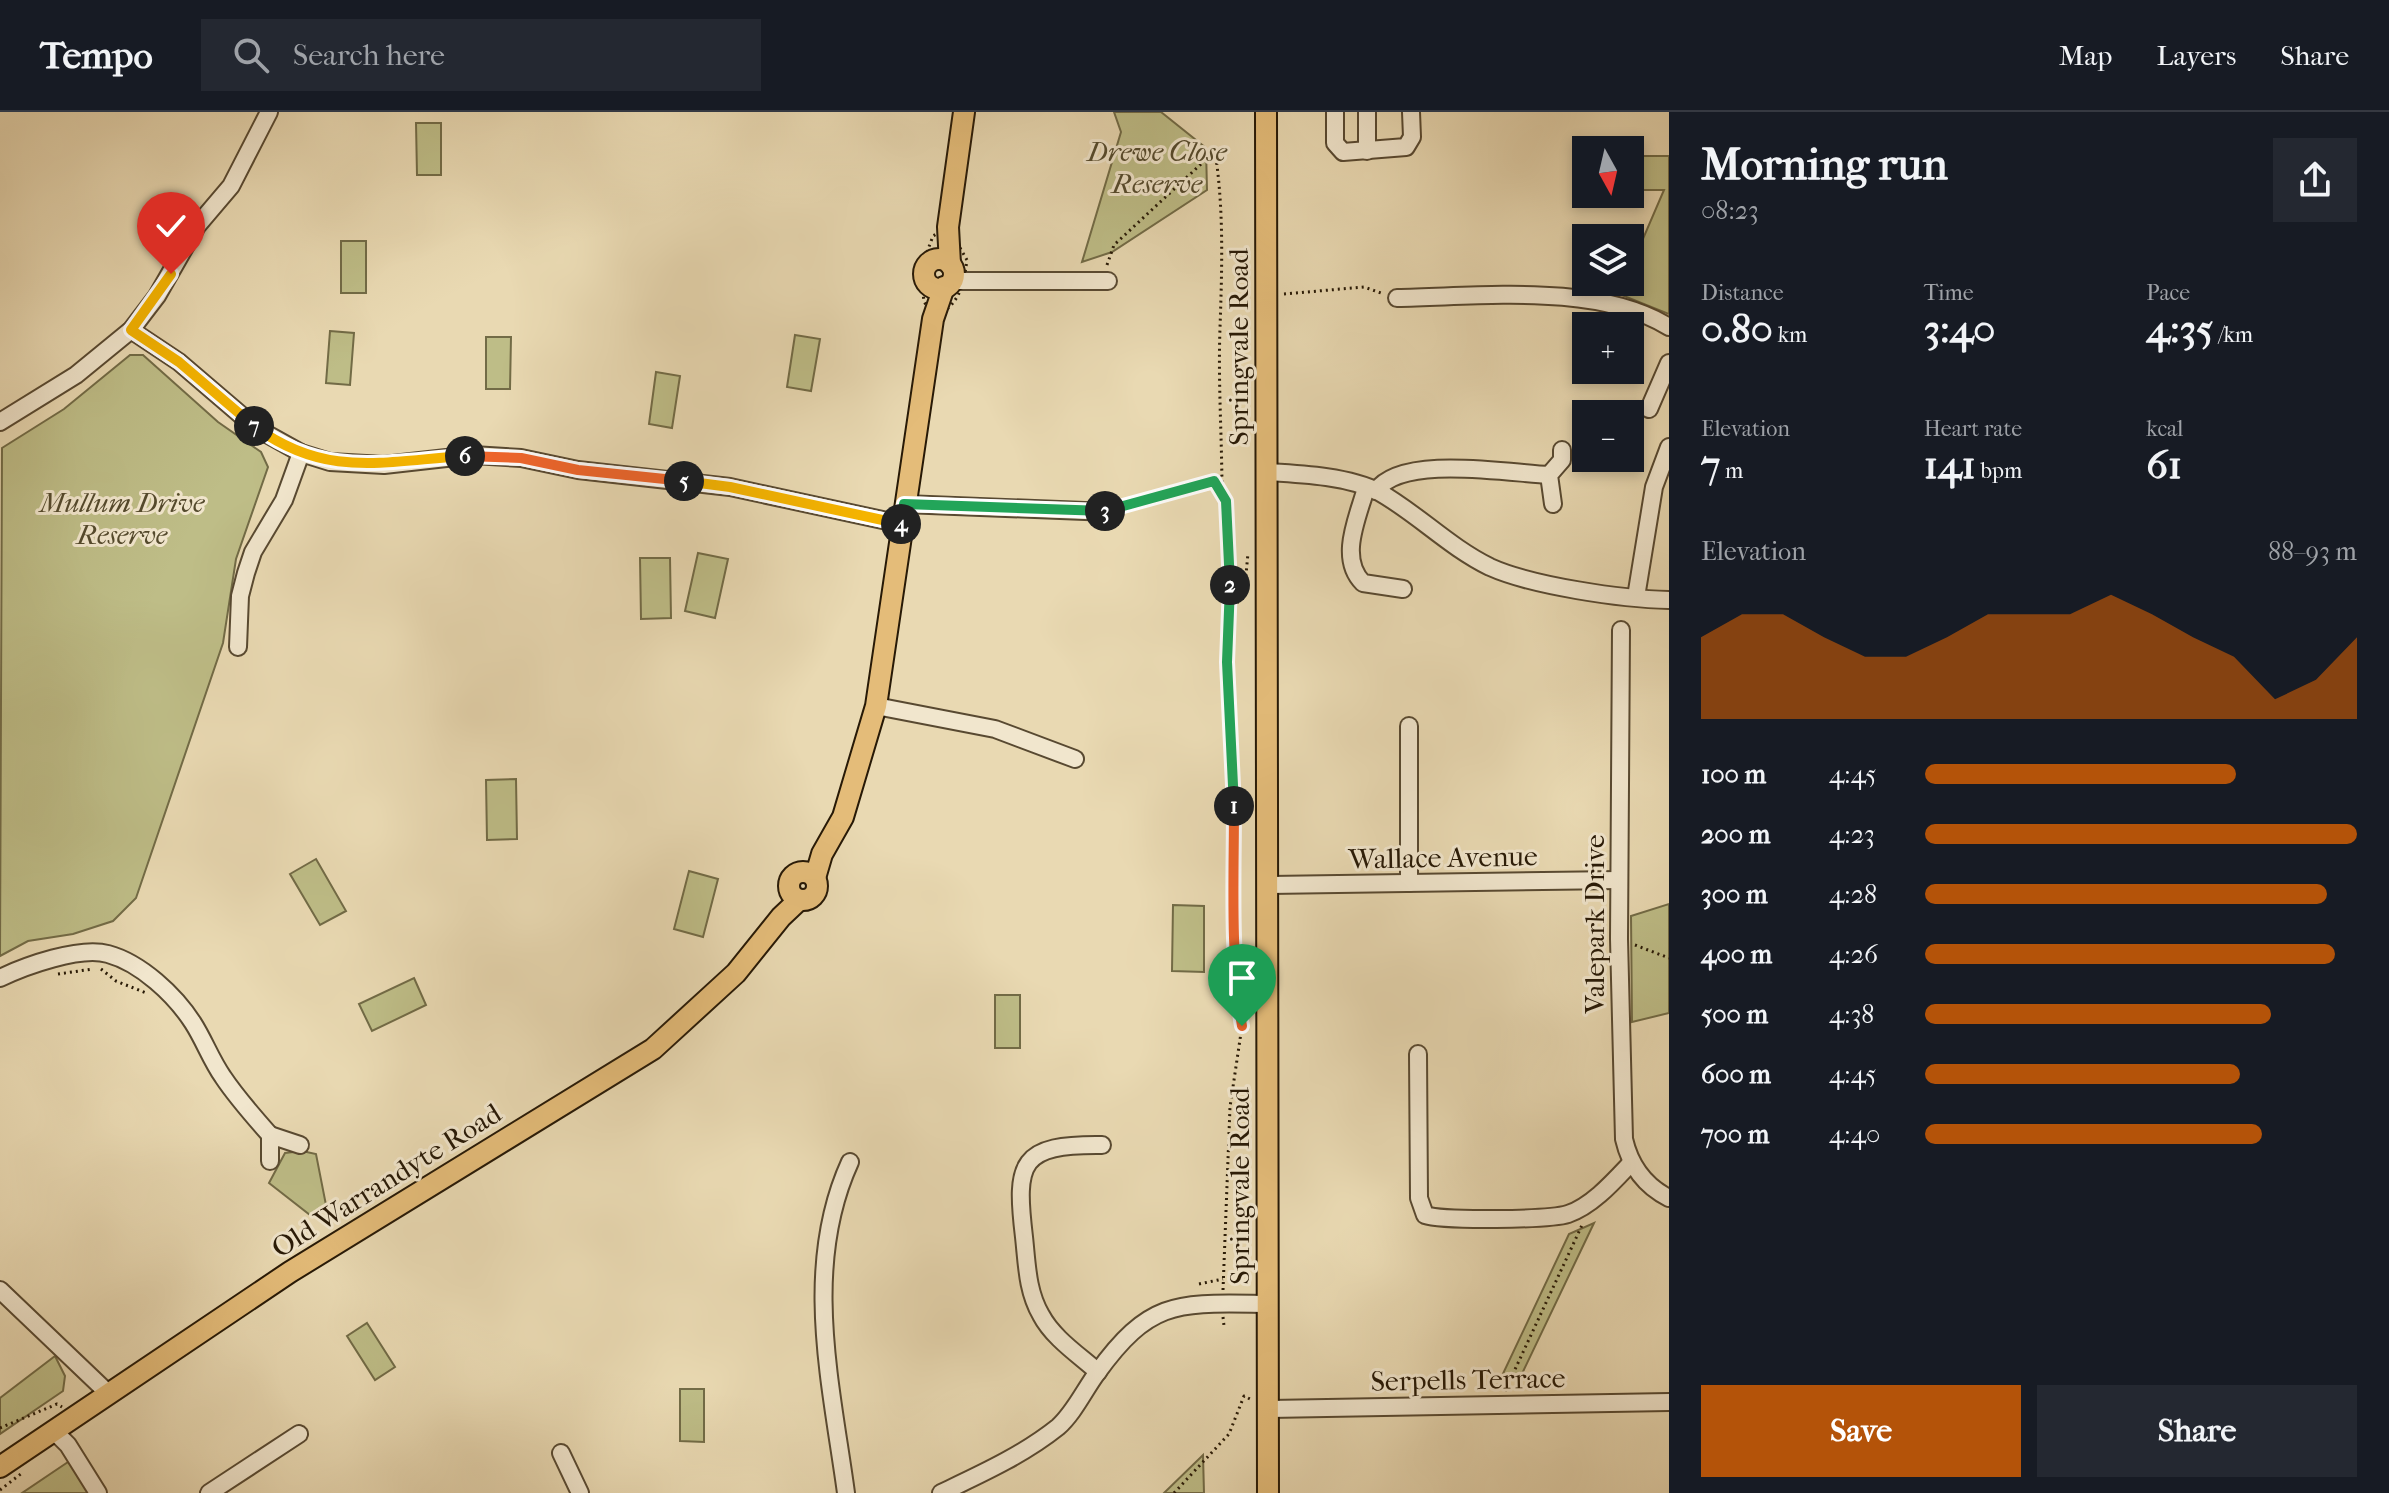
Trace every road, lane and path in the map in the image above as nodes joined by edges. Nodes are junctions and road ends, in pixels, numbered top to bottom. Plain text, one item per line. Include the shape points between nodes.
1 (269, 112) edge
2 (964, 112) edge
3 (1266, 112) edge
4 (1335, 112) edge
5 (1367, 112) edge
6 (1411, 112) edge
7 (1367, 151) junction
8 (948, 227) junction
9 (943, 274) junction
10 (1108, 281) joint
11 (1284, 294) dead end
12 (1397, 298) joint
13 (933, 319) junction
14 (1669, 327) edge
15 (131, 330) junction
16 (1669, 363) edge
17 (1649, 409) dead end
18 (0, 422) edge
19 (1669, 447) edge
20 (1562, 450) dead end
21 (301, 453) junction
22 (1266, 472) junction
23 (1549, 475) junction
24 (1371, 489) junction
25 (1222, 493) junction
26 (1553, 504) dead end
27 (1110, 512) joint
28 (903, 514) junction
29 (1267, 544) junction
30 (1403, 589) dead end
31 (1231, 596) junction
32 (1636, 597) junction
33 (1669, 600) edge
34 (1621, 630) dead end
35 (238, 647) dead end
36 (876, 706) junction
37 (1409, 726) dead end
38 (1075, 759) dead end
39 (1619, 880) junction
40 (1409, 883) junction
41 (1268, 885) junction
42 (1619, 939) junction
43 (1669, 958) edge
44 (55, 974) dead end
45 (0, 978) edge
46 (153, 996) dead end
47 (1418, 1054) dead end
48 (270, 1135) junction
49 (300, 1145) dead end
50 (1102, 1145) dead end
51 (270, 1161) dead end
52 (850, 1162) dead end
53 (1631, 1163) junction
54 (1595, 1197) junction
55 (1669, 1198) edge
56 (1223, 1279) junction
57 (1199, 1284) dead end
58 (0, 1290) edge
59 (1223, 1303) junction
60 (1266, 1304) junction
61 (1224, 1326) dead end
62 (1098, 1372) junction
63 (109, 1394) junction
64 (1669, 1402) edge
65 (1499, 1405) junction
66 (1267, 1409) junction
67 (76, 1417) junction
68 (0, 1428) edge
69 (55, 1432) junction
70 (299, 1434) dead end
71 (561, 1453) dead end
72 (0, 1467) edge
73 (98, 1493) edge
74 (209, 1493) edge
75 (580, 1493) edge
76 (846, 1493) edge
77 (941, 1493) edge
78 (1174, 1493) edge
79 (1268, 1493) edge

1 - 15 street via 231,186 197,226
2 - 8 main road
3 - 22 main road, Springvale Road
4 - 7 street via 1337,149
5 - 7 street
6 - 7 street via 1412,137 1406,147
8 - 9 main road
8 - 13 path via 933,236 920,271
9 - 10 street
9 - 13 main road, Old Warrandyte Road
10 - 25 path via 1107,259 1114,245 1215,151 1222,194
11 - 12 path via 1364,287
12 - 14 street via 1572,297 1617,303
13 - 28 main road, Old Warrandyte Road
15 - 18 street via 76,375
15 - 21 street via 179,362 256,428
16 - 17 street
19 - 32 street via 1654,487
20 - 23 street via 1562,460
21 - 28 street via 358,466 473,455 521,458
21 - 35 street via 284,500 246,573
22 - 24 street
22 - 29 main road, Springvale Road
23 - 24 street via 1422,468
23 - 26 street
24 - 30 street via 1353,531 1353,566 1363,583
24 - 32 street via 1492,568
25 - 27 path via 1214,481
25 - 31 path
27 - 28 street
28 - 36 main road, Old Warrandyte Road
29 - 31 path via 1249,543 1244,596 1232,602
29 - 41 main road, Springvale Road
31 - 56 path via 1231,855 1242,1026 1230,1107
32 - 33 street
34 - 39 street, Valepark Drive
36 - 38 street via 995,729
36 - 63 main road, Old Warrandyte Road via 843,817 809,875 791,877 794,895 781,917 736,973 653,1049 290,1272
37 - 40 street
39 - 40 street, Wallace Avenue
39 - 42 street, Valepark Drive
40 - 41 street, Wallace Avenue
41 - 60 main road, Springvale Road
42 - 43 path
42 - 53 street, Valepark Drive via 1624,1139
44 - 46 path via 100,968 116,981
45 - 48 street via 68,956 107,953 139,970 169,993 193,1022 222,1076
47 - 54 street via 1421,1212 1430,1217 1558,1216
48 - 49 street
48 - 51 street
50 - 62 street via 1042,1152 1024,1167 1018,1189 1035,1303 1049,1326
52 - 76 street via 828,1230 823,1323
53 - 54 street
53 - 55 street via 1653,1189
54 - 65 path
56 - 57 path
56 - 59 path
58 - 63 street
59 - 60 street
59 - 61 path
59 - 62 street via 1179,1306 1150,1315
60 - 66 main road, Springvale Road
62 - 77 street via 1060,1425 1011,1459
63 - 67 main road, Old Warrandyte Road
64 - 65 street, Serpells Terrace
65 - 66 street, Serpells Terrace
66 - 78 path via 1244,1396 1229,1434
66 - 79 main road, Springvale Road
67 - 68 path via 57,1404
67 - 69 main road, Old Warrandyte Road
69 - 72 main road, Old Warrandyte Road
69 - 73 street
70 - 74 street
71 - 75 street

